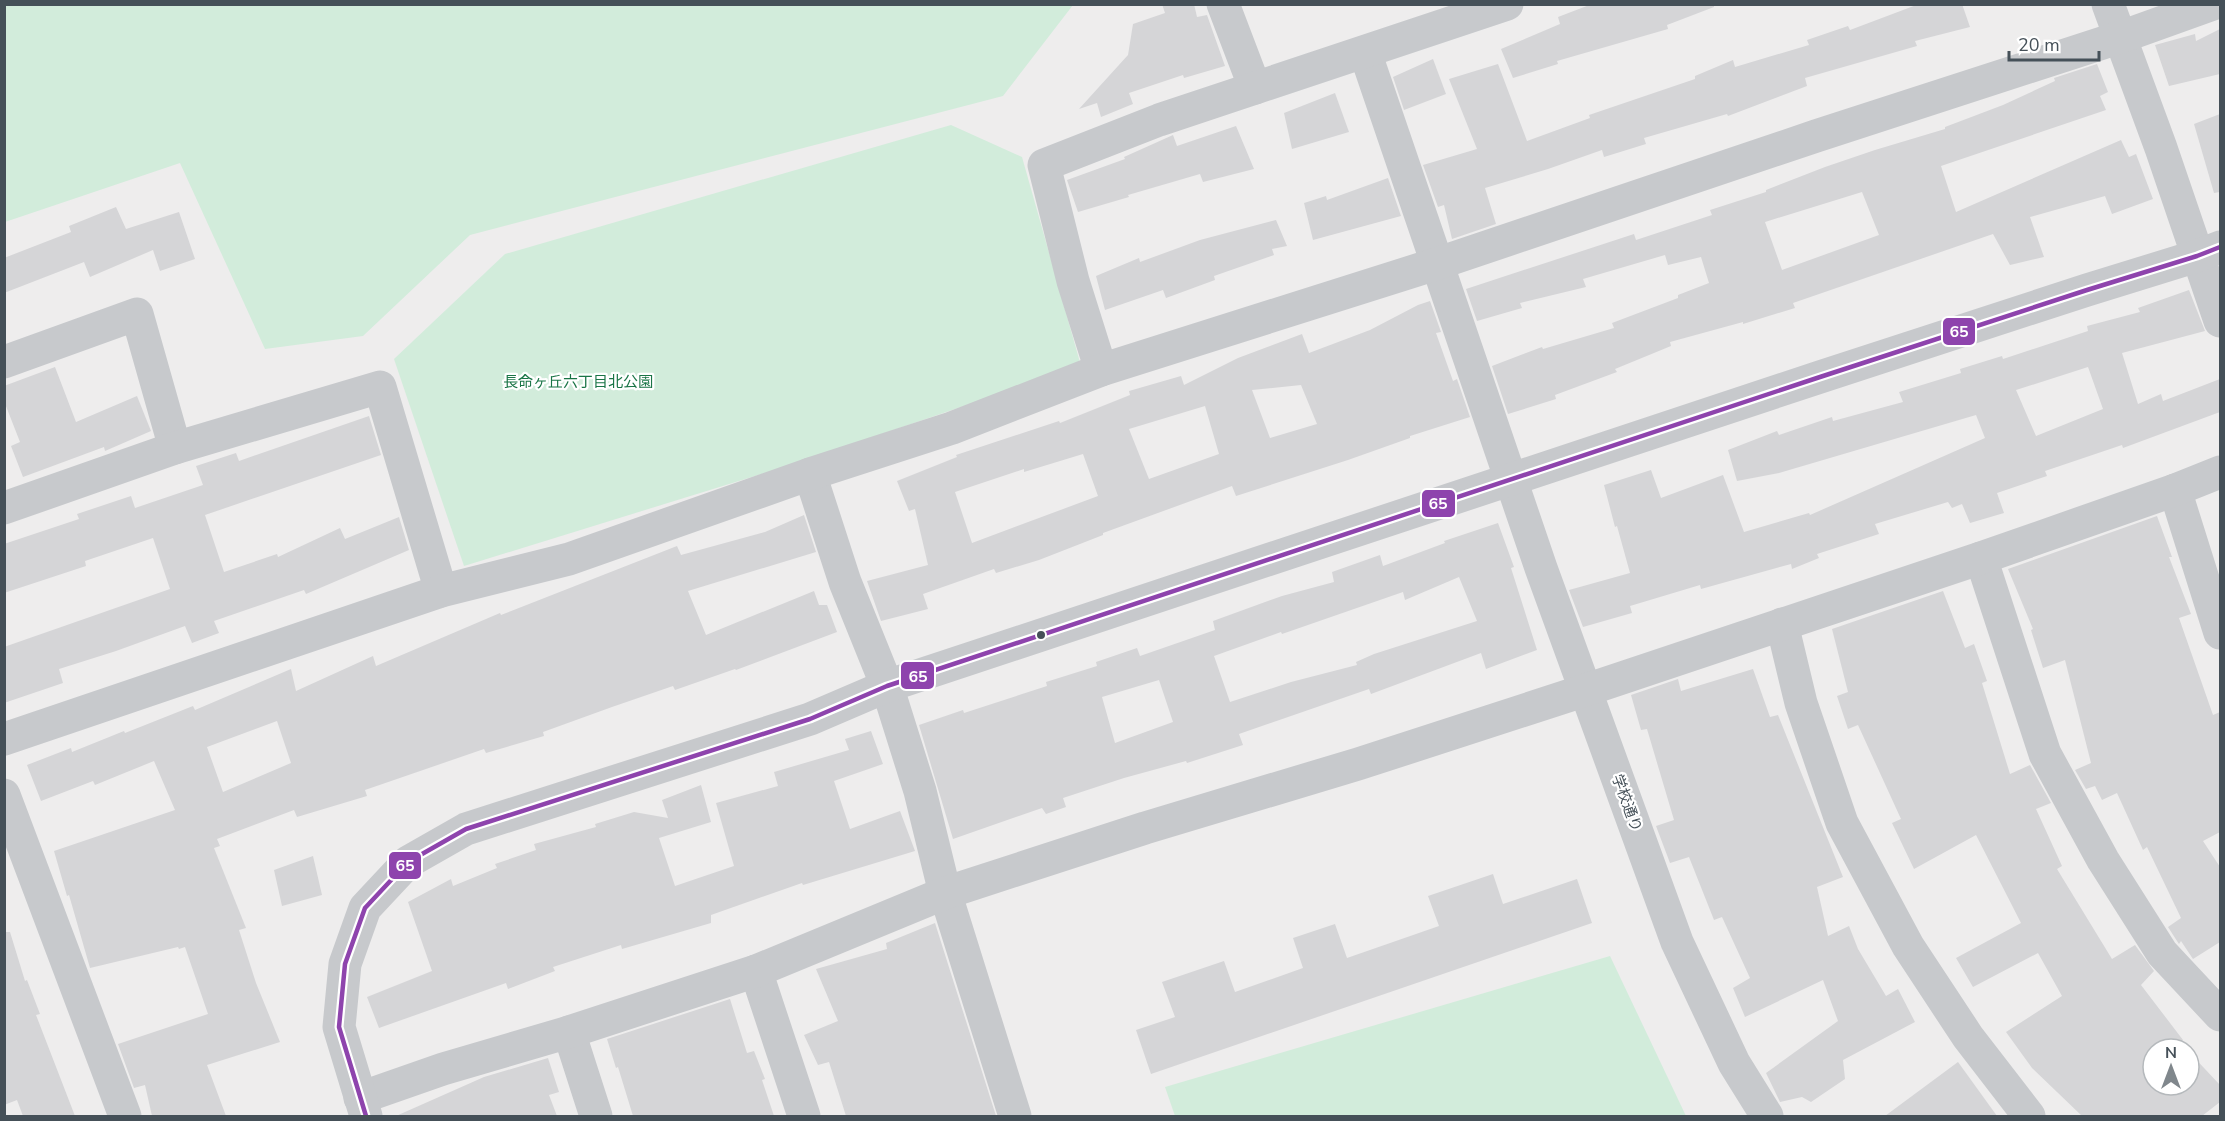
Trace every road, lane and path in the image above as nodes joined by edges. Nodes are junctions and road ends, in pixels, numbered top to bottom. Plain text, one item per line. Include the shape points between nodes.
1 (1223, 4) edge
2 (1507, 4) edge
3 (2108, 4) edge
4 (2213, 4) edge
5 (2121, 37) junction
6 (1365, 52) junction
7 (1255, 88) junction
8 (2209, 252) edge
9 (1436, 264) junction
10 (2220, 321) edge
11 (4, 362) edge
12 (1101, 370) junction
13 (175, 448) junction
14 (2220, 472) edge
15 (810, 474) junction
16 (1512, 478) junction
17 (2175, 490) junction
18 (4, 508) edge
19 (1981, 558) junction
20 (441, 591) junction
21 (1782, 624) junction
22 (2220, 633) edge
23 (887, 686) junction
24 (1587, 690) junction
25 (4, 739) edge
26 (4, 795) edge
27 (945, 893) junction
28 (756, 971) junction
29 (2220, 1015) edge
30 (569, 1032) junction
31 (363, 1107) edge
32 (125, 1116) edge
33 (596, 1116) edge
34 (804, 1116) edge
35 (1015, 1116) edge
36 (1767, 1116) edge
37 (2029, 1116) edge

1 - 7 street
2 - 6 street
3 - 5 street
4 - 5 street
5 - 8 street via 2161,148
5 - 9 street
6 - 7 street
6 - 9 street, 学校通り
7 - 12 street via 1044,165
8 - 10 street
8 - 16 street
9 - 12 street
9 - 16 street, 学校通り
11 - 13 street via 136,314
12 - 15 street via 952,428
13 - 18 street
13 - 20 street via 380,387
14 - 17 street
15 - 20 street via 569,558
15 - 23 street via 845,582
16 - 23 street
16 - 24 street, 学校通り
17 - 19 street
17 - 22 street
19 - 21 street
19 - 29 street via 2045,754 2103,860 2162,953
20 - 25 street
21 - 24 street
21 - 37 street via 1801,703 1842,824 1908,946 1971,1042
23 - 27 street via 920,791
23 - 31 street via 810,718 466,830 408,862 365,908 345,964 339,1027
24 - 27 street
24 - 36 street, 学校通り via 1677,942 1734,1063
26 - 32 street
27 - 28 street
27 - 35 street
28 - 30 street
28 - 34 street
30 - 31 street via 443,1069
30 - 33 street

